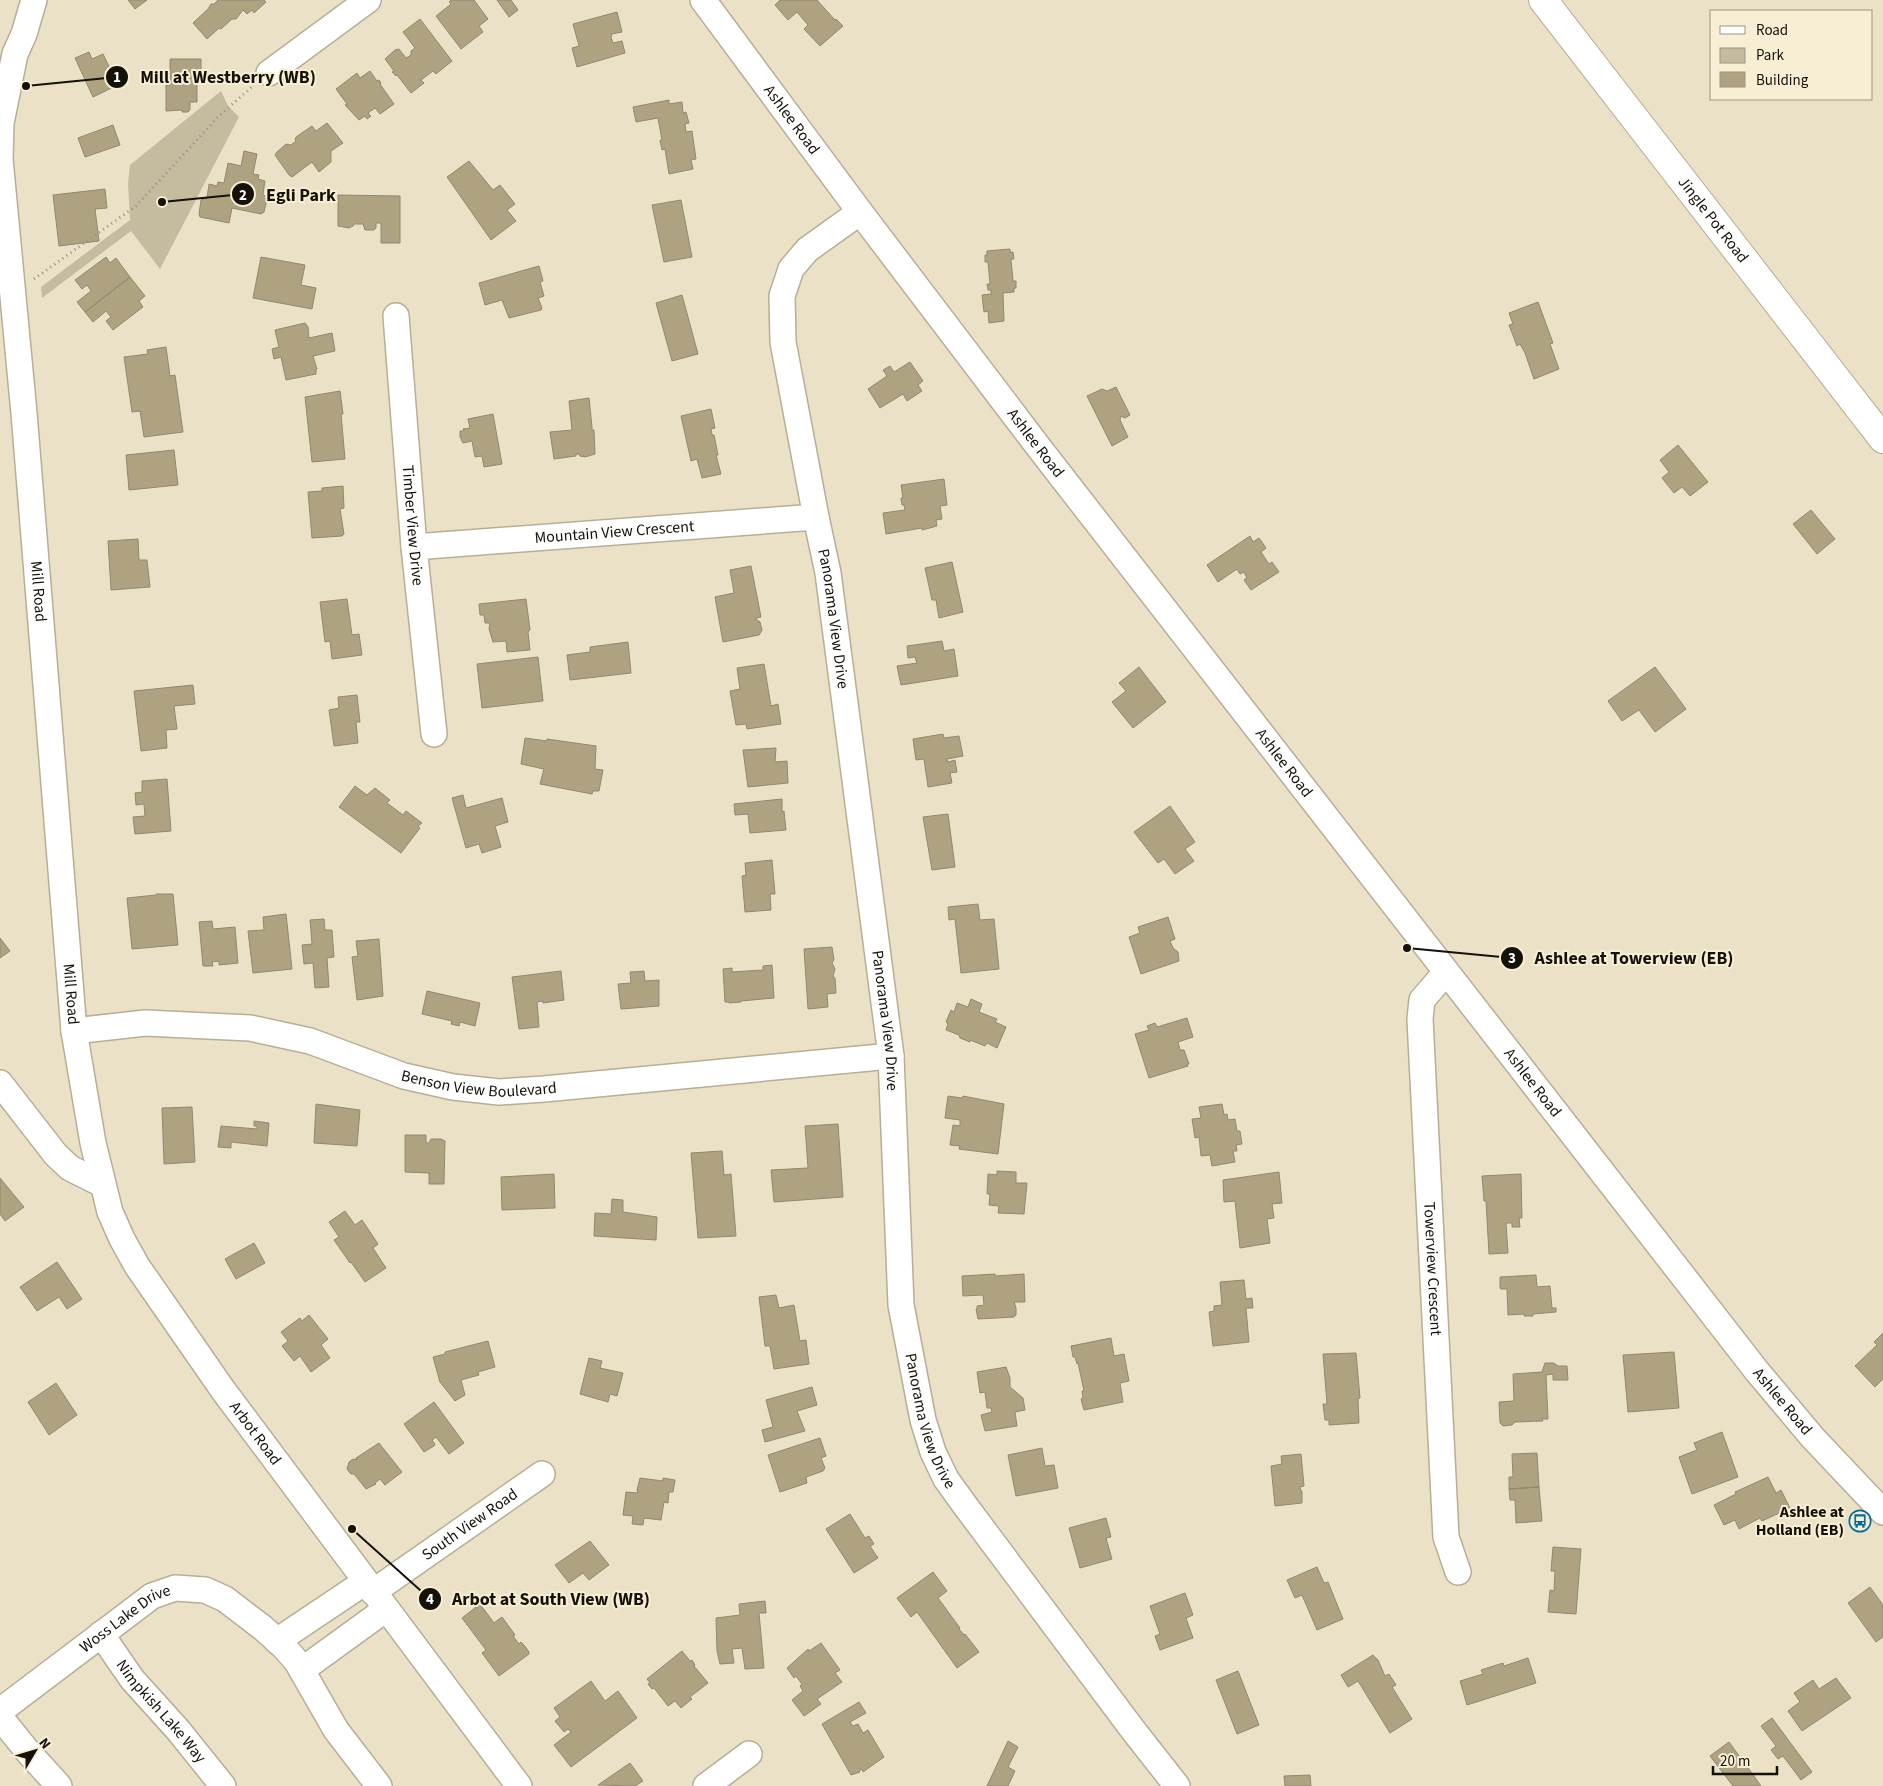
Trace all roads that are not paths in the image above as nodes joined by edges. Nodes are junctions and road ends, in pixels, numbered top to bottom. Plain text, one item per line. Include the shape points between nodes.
1 (34, 0) edge
2 (368, 0) edge
3 (703, 0) edge
4 (1543, 0) edge
5 (7, 52) edge
6 (269, 73) road end
7 (860, 212) junction
8 (396, 316) dead end
9 (1883, 439) edge
10 (816, 517) junction
11 (414, 547) junction
12 (434, 734) dead end
13 (1446, 972) junction
14 (74, 1031) junction
15 (891, 1056) junction
16 (0, 1083) edge
17 (102, 1184) junction
18 (542, 1474) dead end
19 (1883, 1512) edge
20 (1458, 1572) dead end
21 (375, 1594) junction
22 (100, 1634) junction
23 (277, 1642) junction
24 (302, 1670) junction
25 (0, 1711) edge
26 (0, 1717) edge
27 (749, 1754) dead end
28 (59, 1786) edge
29 (223, 1786) edge
30 (379, 1786) edge
31 (519, 1786) edge
32 (706, 1786) edge
33 (1177, 1786) edge

1 - 5 street, Mill Road via 24,34
2 - 6 street
3 - 7 street, Ashlee Road
4 - 9 street, Jingle Pot Road
5 - 14 street, Mill Road via 0,159
7 - 10 street, Panorama View Drive via 807,250 791,269 782,296 783,342
7 - 13 street, Ashlee Road
8 - 11 street, Timber View Drive
10 - 11 street, Mountain View Crescent
10 - 15 street, Panorama View Drive via 828,573
11 - 12 street, Timber View Drive
13 - 19 street, Ashlee Road via 1756,1370 1813,1438
13 - 20 street, Towerview Crescent via 1422,1000 1420,1019 1446,1537
14 - 15 street, Benson View Boulevard via 145,1023 250,1028 310,1041 404,1076 498,1092
14 - 17 street, Mill Road
15 - 33 street, Panorama View Drive via 901,1306 923,1420 933,1452 946,1479 964,1504
16 - 17 street via 56,1155 70,1168
17 - 21 street, Arbot Road via 116,1226 137,1266 223,1390
18 - 21 street, South View Road
21 - 23 street
21 - 24 street
21 - 31 street, Arbot Road
22 - 23 street, Woss Lake Drive via 152,1596 184,1588 215,1594
22 - 25 street, Woss Lake Drive
22 - 29 street, Nimpkish Lake Way via 132,1679
23 - 24 street, Woss Lake Drive
24 - 30 street via 336,1730
26 - 28 street
27 - 32 street

